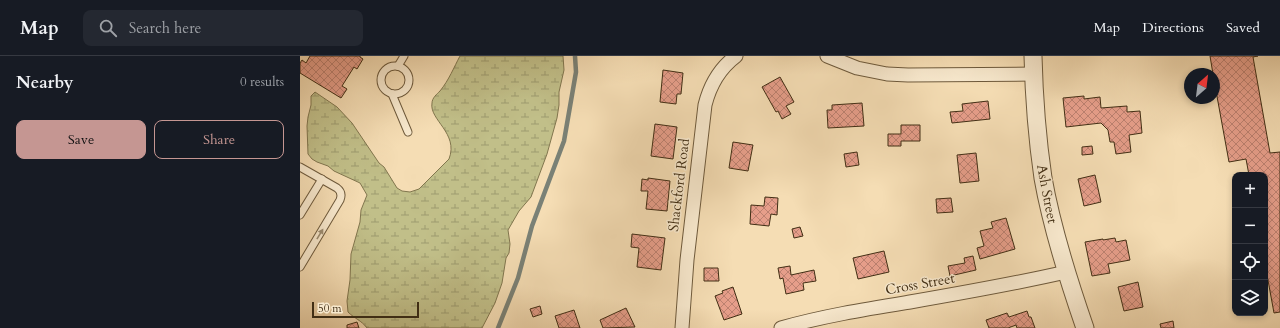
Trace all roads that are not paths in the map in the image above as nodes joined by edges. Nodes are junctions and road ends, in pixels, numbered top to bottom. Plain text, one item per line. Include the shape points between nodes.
1 (404, 56) edge
2 (736, 56) edge
3 (827, 56) edge
4 (1033, 56) edge
5 (398, 66) junction
6 (1034, 74) junction
7 (392, 94) junction
8 (408, 132) dead end
9 (300, 167) edge
10 (322, 179) junction
11 (300, 215) edge
12 (300, 267) edge
13 (1066, 272) junction
14 (682, 328) edge
15 (781, 328) edge
16 (1085, 328) edge

1 - 5 lane
2 - 14 street, Shackford Road via 719,72 705,105 687,260
3 - 6 street via 870,72 887,74
4 - 6 street, Ash Street
5 - 7 lane via 407,72 409,81 405,90
5 - 7 lane via 386,69 381,77 384,90
6 - 13 street, Ash Street via 1043,178
7 - 8 lane
9 - 10 lane
10 - 11 lane
12 -> 10 lane via 341,198 338,189
13 - 15 street, Cross Street via 862,310
13 - 16 street, Ash Street

